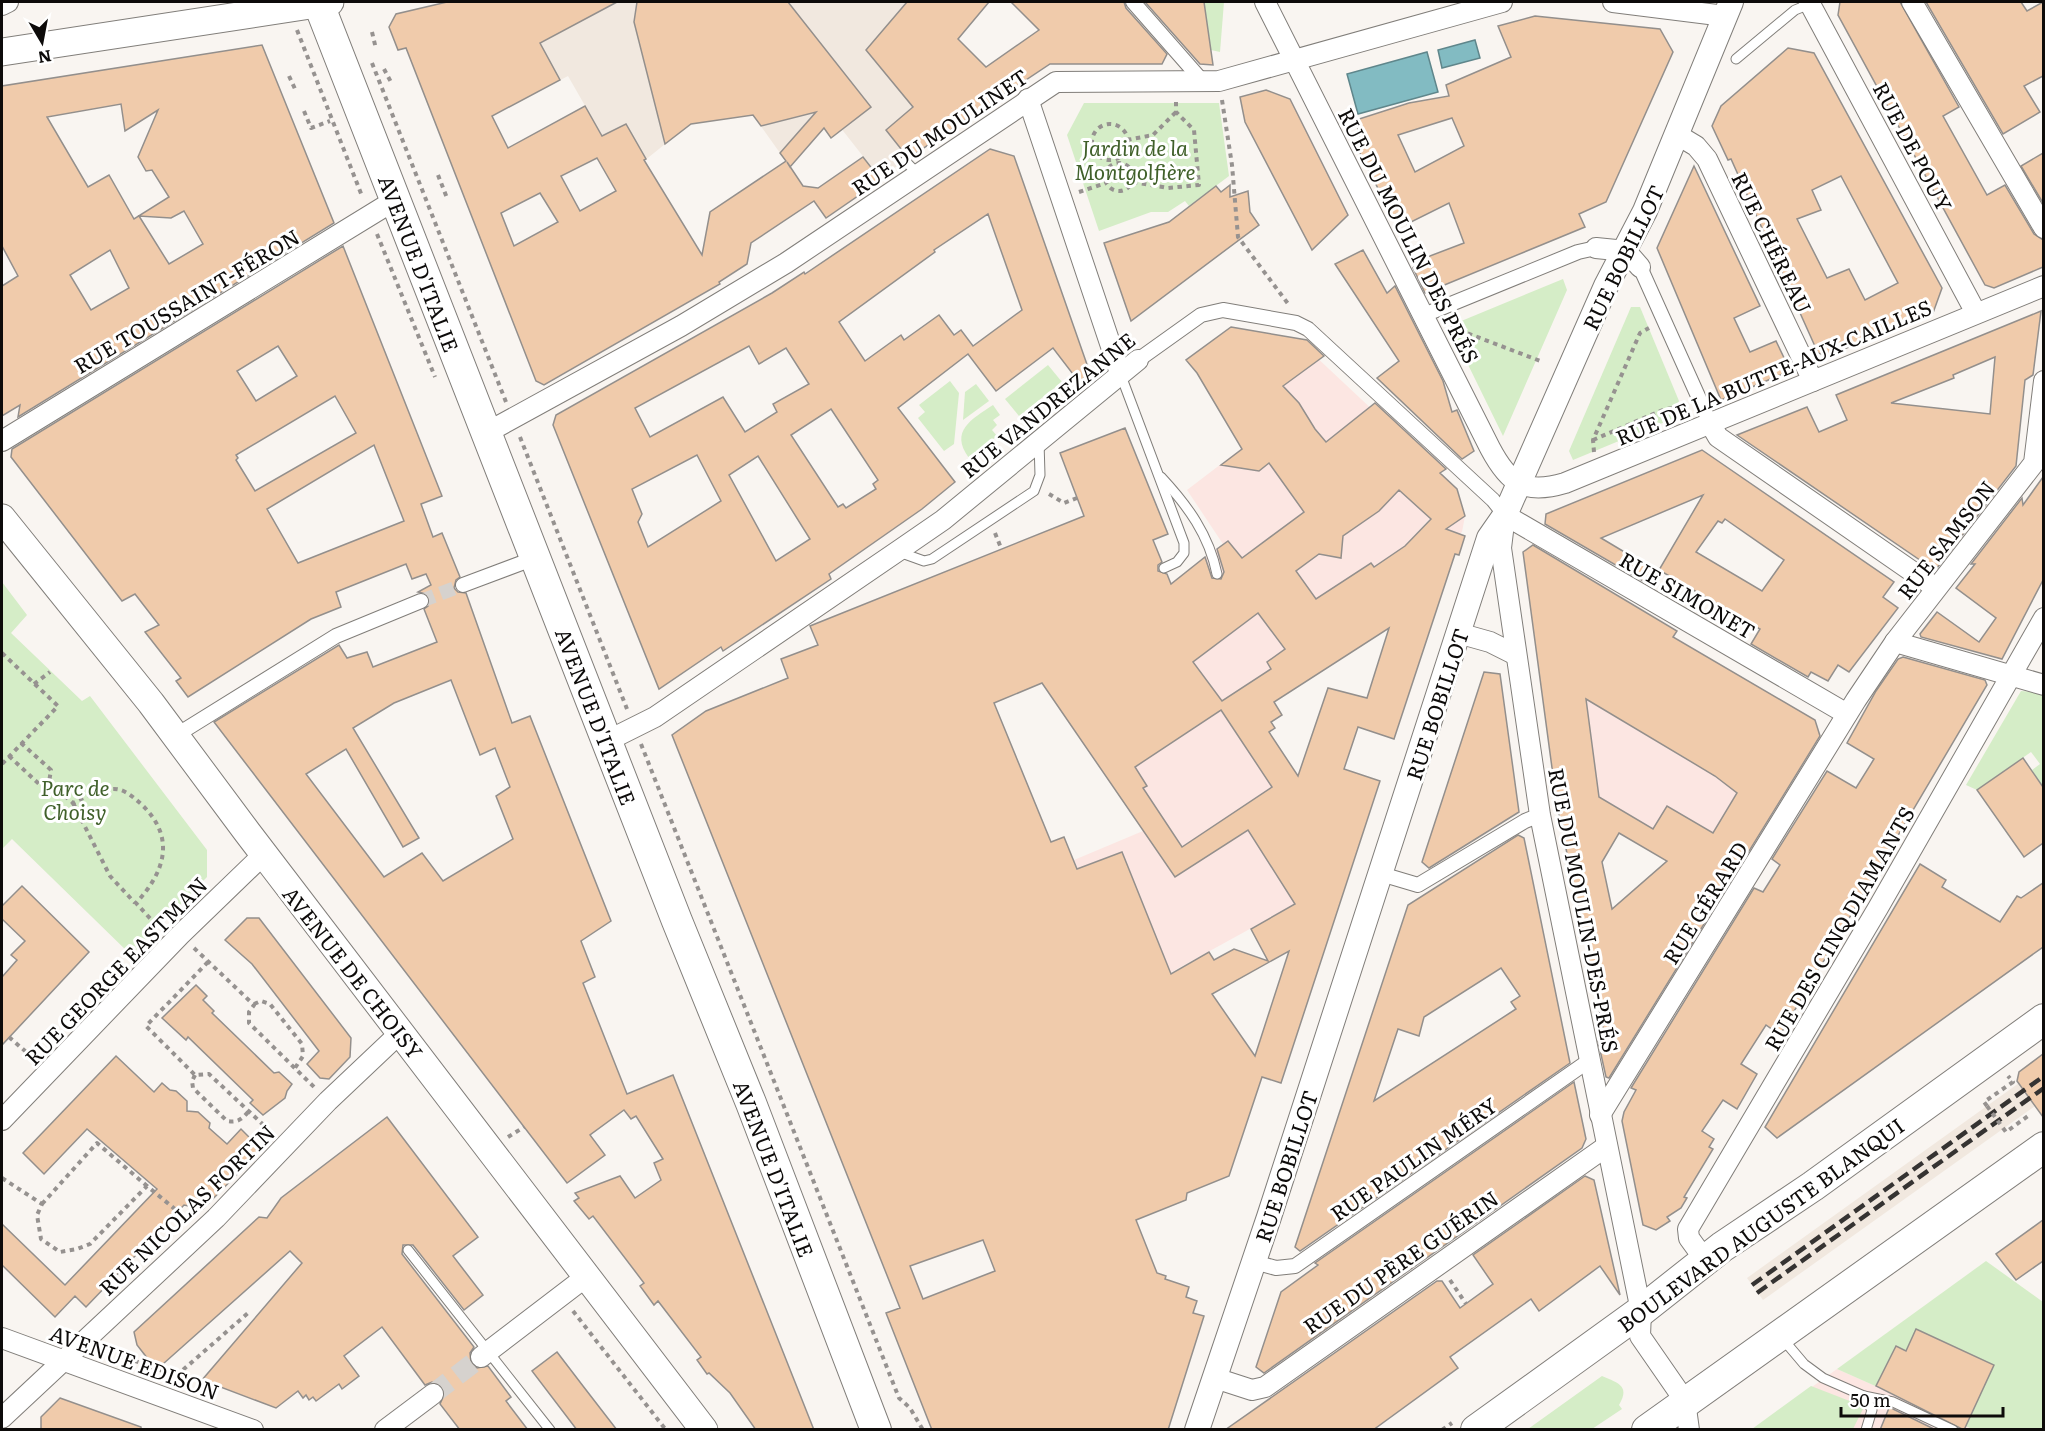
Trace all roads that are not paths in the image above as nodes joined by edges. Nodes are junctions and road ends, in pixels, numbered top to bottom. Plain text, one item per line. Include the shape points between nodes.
1 (8, 2) edge
2 (322, 2) edge
3 (1133, 2) edge
4 (1265, 2) edge
5 (1502, 2) edge
6 (1613, 2) edge
7 (1811, 2) edge
8 (1912, 2) edge
9 (2, 5) edge
10 (1728, 9) edge
11 (2, 52) edge
12 (1736, 59) dead end
13 (1295, 60) junction
14 (1204, 83) junction
15 (1028, 99) junction
16 (1676, 134) junction
17 (395, 200) junction
18 (2043, 228) edge
19 (1596, 248) joint
20 (1633, 259) junction
21 (2043, 286) edge
22 (1976, 313) junction
23 (1424, 315) junction
24 (1138, 360) joint
25 (1120, 373) junction
26 (1814, 381) junction
27 (2043, 381) edge
28 (1711, 425) junction
29 (486, 433) junction
30 (1039, 440) junction
31 (2, 441) edge
32 (1158, 473) junction
33 (1519, 485) junction
34 (1505, 515) junction
35 (2, 518) edge
36 (898, 551) junction
37 (535, 558) junction
38 (1164, 568) dead end
39 (1217, 574) dead end
40 (463, 585) tunnel mouth
41 (1936, 588) junction
42 (421, 602) tunnel mouth
43 (2043, 618) edge
44 (1458, 633) junction
45 (1895, 642) junction
46 (1516, 655) junction
47 (2011, 677) junction
48 (2043, 685) edge
49 (1847, 714) junction
50 (176, 735) junction
51 (607, 741) junction
52 (1540, 815) junction
53 (264, 854) junction
54 (1381, 874) junction
55 (2043, 1019) edge
56 (400, 1032) junction
57 (1590, 1060) junction
58 (1600, 1115) junction
59 (2, 1120) edge
60 (1607, 1146) junction
61 (2043, 1147) edge
62 (408, 1250) dead end
63 (1705, 1260) junction
64 (1254, 1262) junction
65 (587, 1276) junction
66 (1641, 1311) junction
67 (1779, 1334) junction
68 (2, 1338) edge
69 (485, 1354) junction
70 (64, 1361) junction
71 (1215, 1378) junction
72 (433, 1394) tunnel mouth
73 (1864, 1396) junction
74 (1687, 1415) edge
75 (2, 1419) edge
76 (12, 1430) edge
77 (253, 1430) edge
78 (385, 1430) edge
79 (550, 1430) edge
80 (704, 1430) edge
81 (876, 1430) edge
82 (1197, 1430) edge
83 (1476, 1430) edge
84 (1647, 1430) edge
85 (1866, 1430) edge
86 (1953, 1430) edge

1 - 9 street
2 - 11 main road
2 - 17 main road, AVENUE D'ITALIE
3 - 14 street
4 - 13 street, RUE DU MOULIN DES PRÉS
5 - 13 street, RUE DU MOULINET
6 - 10 street
7 - 12 lane via 1794,10
7 - 22 street, RUE DE POUY
8 - 18 street
10 - 16 street, RUE BOBILLOT
13 - 14 street, RUE DU MOULINET
13 - 23 street, RUE DU MOULIN DES PRÉS
14 - 15 street, RUE DU MOULINET via 1056,82
15 - 25 street
15 - 29 street, RUE DU MOULINET via 911,167 767,274
16 - 20 street, RUE BOBILLOT
16 - 26 street, RUE CHÉREAU via 1696,146 1707,159
17 - 29 main road, AVENUE D'ITALIE
17 - 31 street, RUE TOUSSAINT-FÉRON
19 - 20 street
19 - 23 street
20 - 28 street via 1666,321
20 - 33 street, RUE BOBILLOT via 1606,286
21 - 22 street, RUE DE LA BUTTE-AUX-CAILLES
22 - 26 street, RUE DE LA BUTTE-AUX-CAILLES
23 - 33 street, RUE DU MOULIN DES PRÉS via 1498,464
24 - 25 street, RUE VANDREZANNE
24 - 34 street, RUE VANDREZANNE via 1211,311 1296,323 1308,329
25 - 30 street, RUE VANDREZANNE
25 - 32 lane
26 - 28 street, RUE DE LA BUTTE-AUX-CAILLES
27 - 41 street, RUE SAMSON via 2034,463
28 - 33 street, RUE DE LA BUTTE-AUX-CAILLES via 1543,490
28 - 41 street via 1718,437
29 - 37 main road, AVENUE D'ITALIE
30 - 36 street, RUE VANDREZANNE via 943,520
30 - 36 lane via 1040,469 1034,491 940,556 924,561
32 - 38 lane via 1184,543 1184,553 1177,562
32 - 39 lane via 1189,507 1212,552
33 - 34 street, RUE BOBILLOT
34 - 44 street, RUE BOBILLOT via 1489,538
34 - 46 street, RUE DU MOULIN-DES-PRÉS via 1502,548
34 - 49 street, RUE SIMONET
35 - 50 main road, AVENUE DE CHOISY
36 - 51 street, RUE VANDREZANNE via 655,717
37 - 40 street
37 - 51 main road, AVENUE D'ITALIE
41 - 45 street, RUE SAMSON
42 - 50 street via 336,636
43 - 47 street, RUE DES CINQ DIAMANTS
44 - 46 street
44 - 54 street, RUE BOBILLOT
45 - 47 street
45 - 49 street, RUE SAMSON
46 - 52 street, RUE DU MOULIN-DES-PRÉS
47 - 48 street
47 - 63 street, RUE DES CINQ DIAMANTS via 1688,1229 1689,1238
49 - 58 street, RUE GÉRARD
50 - 53 main road, AVENUE DE CHOISY
51 - 81 main road, AVENUE D'ITALIE
52 - 54 street via 1418,885
52 - 57 street, RUE DU MOULIN-DES-PRÉS
53 - 56 main road, AVENUE DE CHOISY
53 - 59 street, RUE GEORGE EASTMAN via 180,935
54 - 64 street, RUE BOBILLOT
55 - 63 main road, BOULEVARD AUGUSTE BLANQUI via 1814,1186
56 - 65 main road, AVENUE DE CHOISY
56 - 70 street, RUE NICOLAS FORTIN via 216,1218
57 - 58 street, RUE DU MOULIN-DES-PRÉS
57 - 64 street, RUE PAULIN MÉRY via 1295,1266 1276,1268
58 - 60 street, RUE DU MOULIN-DES-PRÉS
60 - 66 street, RUE DU MOULIN-DES-PRÉS
60 - 71 street, RUE DU PÈRE GUÉRIN via 1265,1387 1252,1390
61 - 67 main road
62 - 69 lane
63 - 66 main road, BOULEVARD AUGUSTE BLANQUI
64 - 71 street, RUE BOBILLOT
65 - 69 street
65 - 80 main road, AVENUE DE CHOISY
66 - 74 street, RUE DU MOULIN-DES-PRÉS via 1640,1336
66 - 83 main road, BOULEVARD AUGUSTE BLANQUI
67 - 73 lane via 1804,1364 1823,1378
67 - 74 main road
68 - 70 street, AVENUE EDISON
69 - 79 lane
70 - 75 street, RUE NICOLAS FORTIN
70 - 77 street, AVENUE EDISON
71 - 82 street, RUE BOBILLOT
72 - 78 street
73 - 85 lane via 1872,1410
73 - 86 lane via 1893,1402
74 - 84 main road
75 - 76 street

